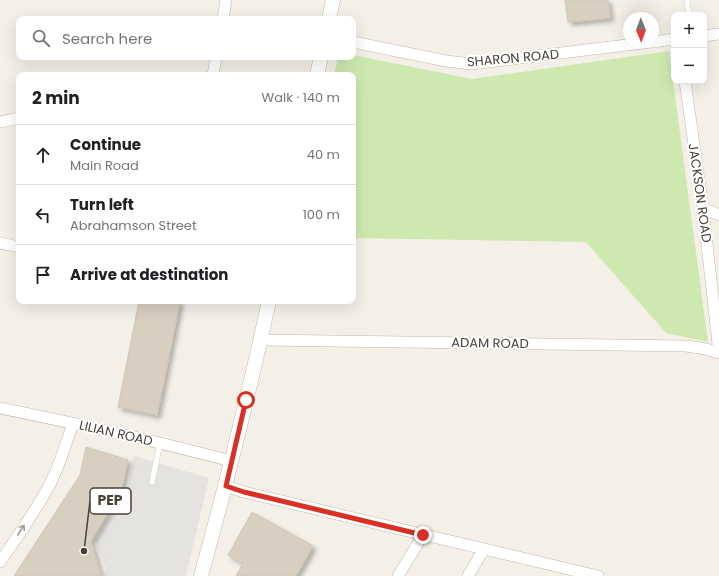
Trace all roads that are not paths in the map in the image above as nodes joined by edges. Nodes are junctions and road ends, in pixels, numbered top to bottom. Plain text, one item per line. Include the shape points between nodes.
1 (226, 0) edge
2 (333, 0) edge
3 (687, 0) edge
4 (689, 12) edge
5 (223, 16) edge
6 (330, 16) edge
7 (719, 34) edge
8 (707, 36) edge
9 (671, 39) edge
10 (659, 41) edge
11 (356, 43) edge
12 (623, 46) edge
13 (216, 60) edge
14 (320, 60) edge
15 (214, 72) edge
16 (318, 72) edge
17 (685, 84) edge
18 (16, 119) edge
19 (0, 122) edge
20 (703, 208) junction
21 (719, 215) edge
22 (0, 243) edge
23 (16, 247) edge
24 (266, 304) edge
25 (260, 340) junction
26 (719, 353) edge
27 (0, 408) edge
28 (73, 423) junction
29 (160, 443) junction
30 (231, 461) junction
31 (152, 482) dead end
32 (226, 486) junction
33 (423, 535) junction
34 (484, 549) junction
35 (0, 562) edge
36 (202, 576) edge
37 (398, 576) edge
38 (468, 576) edge
39 (598, 576) edge

1 - 5 street
2 - 6 street
3 - 4 lane
7 - 8 street
9 - 10 street, SHARON ROAD
11 - 12 street, SHARON ROAD via 472,64
13 - 15 street
14 - 16 street
17 - 20 street, JACKSON ROAD
18 - 19 street
20 - 21 street
20 - 26 street, JACKSON ROAD
22 - 23 street
24 - 25 street
25 - 26 street, ADAM ROAD via 686,346
25 - 30 street
27 - 28 street, LILIAN ROAD
28 - 29 street, LILIAN ROAD
35 -> 28 street via 50,485
29 - 30 street, LILIAN ROAD
29 - 31 lane
30 - 32 street
32 - 33 street
32 - 36 street
33 - 34 street
33 - 37 street
34 - 38 street
34 - 39 street

